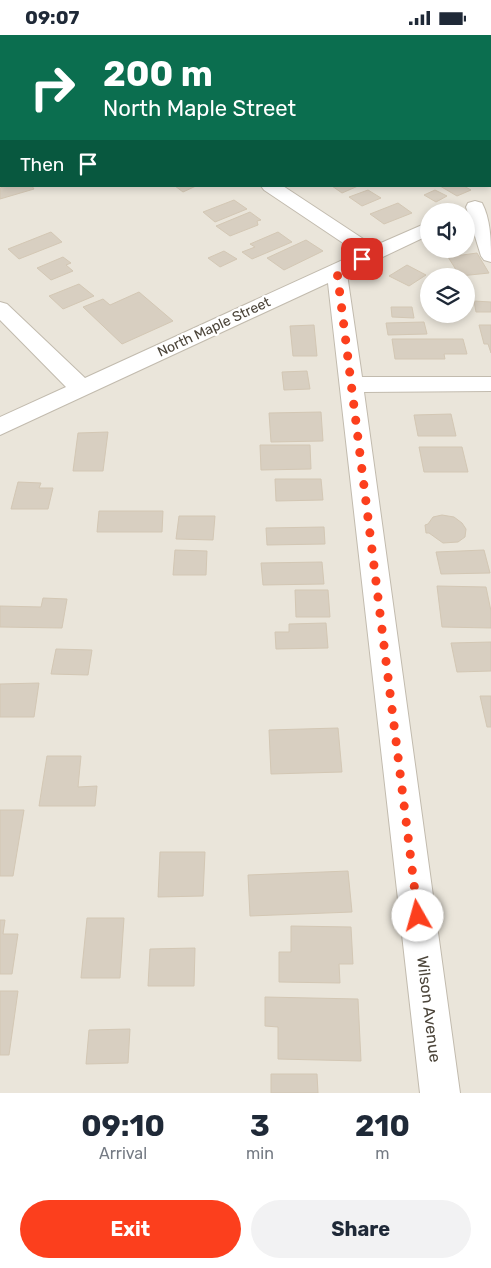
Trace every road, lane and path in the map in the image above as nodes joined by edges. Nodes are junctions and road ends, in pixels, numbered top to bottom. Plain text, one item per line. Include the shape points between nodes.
1 (272, 187) edge
2 (477, 206) edge
3 (420, 232) edge
4 (373, 254) junction
5 (491, 256) edge
6 (337, 271) junction
7 (0, 308) edge
8 (351, 385) junction
9 (491, 385) edge
10 (81, 388) junction
11 (0, 427) edge
12 (440, 1093) edge

1 - 4 street
2 - 5 street
3 - 4 street, North Maple Street
4 - 6 street, North Maple Street
6 - 8 street, Wilson Avenue
6 - 10 street, North Maple Street
7 - 10 street
8 - 9 street
8 - 12 street, Wilson Avenue
10 - 11 street, North Maple Street

